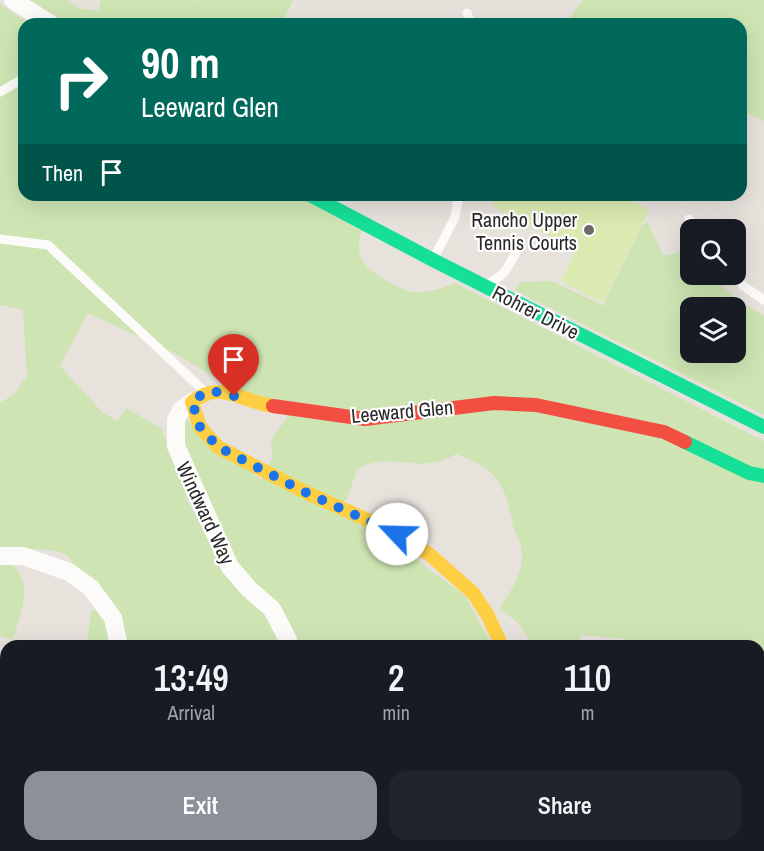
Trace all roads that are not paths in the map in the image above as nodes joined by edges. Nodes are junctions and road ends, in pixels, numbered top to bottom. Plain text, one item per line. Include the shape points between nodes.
1 (13, 0) edge
2 (467, 13) dead end
3 (41, 18) edge
4 (469, 18) edge
5 (18, 82) edge
6 (0, 92) edge
7 (321, 201) edge
8 (458, 201) edge
9 (0, 239) edge
10 (517, 251) dead end
11 (433, 260) junction
12 (742, 285) edge
13 (485, 286) junction
14 (764, 300) edge
15 (198, 397) junction
16 (764, 427) edge
17 (764, 476) edge
18 (0, 556) edge
19 (118, 640) edge
20 (288, 640) edge
21 (499, 640) edge

1 - 3 street
2 - 4 lane
5 - 6 lane
7 - 11 street, Rohrer Drive
8 - 11 lane via 455,217
9 - 15 lane via 48,245
10 - 13 lane via 504,273
11 - 13 street, Rohrer Drive
12 - 14 lane
13 - 16 street, Rohrer Drive
15 - 17 street, Leeward Glen via 220,392 265,405 365,419 494,403 536,405 664,432 749,473
15 - 20 street, Windward Way via 181,410 176,420 176,446 230,567 272,609
15 - 21 street via 200,427 218,447 386,528 429,554 473,592
18 - 19 street via 23,556 69,572 92,588 113,618

